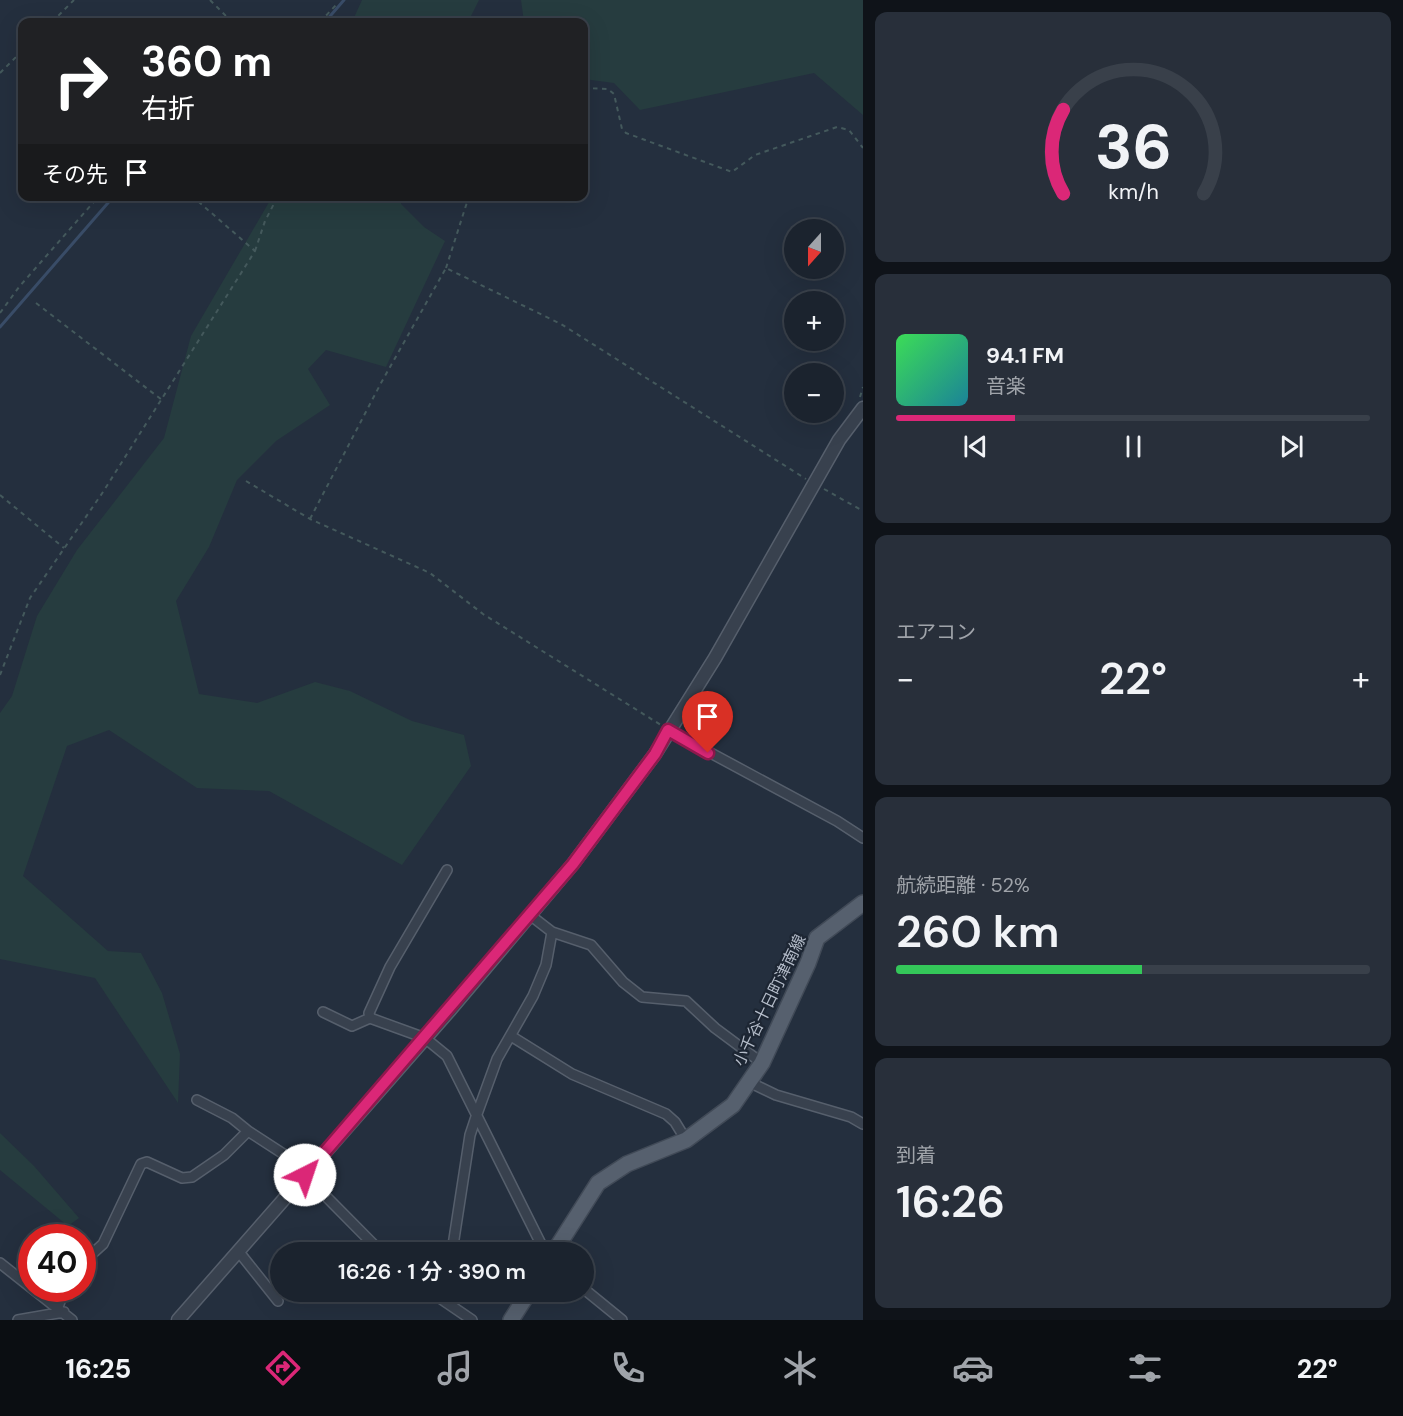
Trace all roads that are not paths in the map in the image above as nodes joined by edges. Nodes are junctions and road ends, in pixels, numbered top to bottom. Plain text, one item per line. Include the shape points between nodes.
1 (863, 408) edge
2 (668, 730) junction
3 (863, 838) edge
4 (447, 870) dead end
5 (863, 903) edge
6 (530, 915) junction
7 (552, 932) junction
8 (323, 1012) dead end
9 (370, 1018) junction
10 (511, 1036) junction
11 (425, 1038) junction
12 (762, 1063) junction
13 (748, 1082) junction
14 (197, 1100) dead end
15 (477, 1114) junction
16 (863, 1124) edge
17 (248, 1131) junction
18 (686, 1140) junction
19 (305, 1175) junction
20 (371, 1242) edge
21 (454, 1242) edge
22 (539, 1242) edge
23 (560, 1242) edge
24 (96, 1250) edge
25 (239, 1252) junction
26 (0, 1263) edge
27 (270, 1291) edge
28 (594, 1297) edge
29 (62, 1302) edge
30 (449, 1302) edge
31 (523, 1302) edge
32 (61, 1310) junction
33 (18, 1320) edge
34 (72, 1320) edge
35 (178, 1320) edge
36 (472, 1320) edge
37 (512, 1320) edge
38 (622, 1320) edge

1 - 2 street via 839,440 715,658
2 - 3 street
2 - 6 street via 655,754 573,864
4 - 9 street via 377,992
5 - 12 main road, 小千谷十日町津南線 via 817,938
6 - 7 street
6 - 11 street
7 - 10 street via 546,965
7 - 12 street via 591,945 623,982 642,997 686,1001
8 - 9 street via 352,1026
9 - 11 street
10 - 15 street via 497,1059
10 - 18 street via 572,1074 666,1114
11 - 15 street via 447,1056
11 - 19 street
12 - 13 main road, 小千谷十日町津南線
13 - 16 street
13 - 18 main road, 小千谷十日町津南線 via 733,1105
14 - 17 street
15 - 21 street via 470,1135
15 - 22 street
17 - 19 street via 267,1141
17 - 24 street via 224,1155 192,1177 182,1178 147,1162 141,1164 103,1244
18 - 23 main road, 小千谷十日町津南線 via 627,1164 598,1183
19 - 20 street
19 - 25 street
25 - 27 street
25 - 35 street
26 - 32 street
28 - 38 street
29 - 32 street
30 - 36 street
31 - 37 main road
32 - 33 street
32 - 34 street

